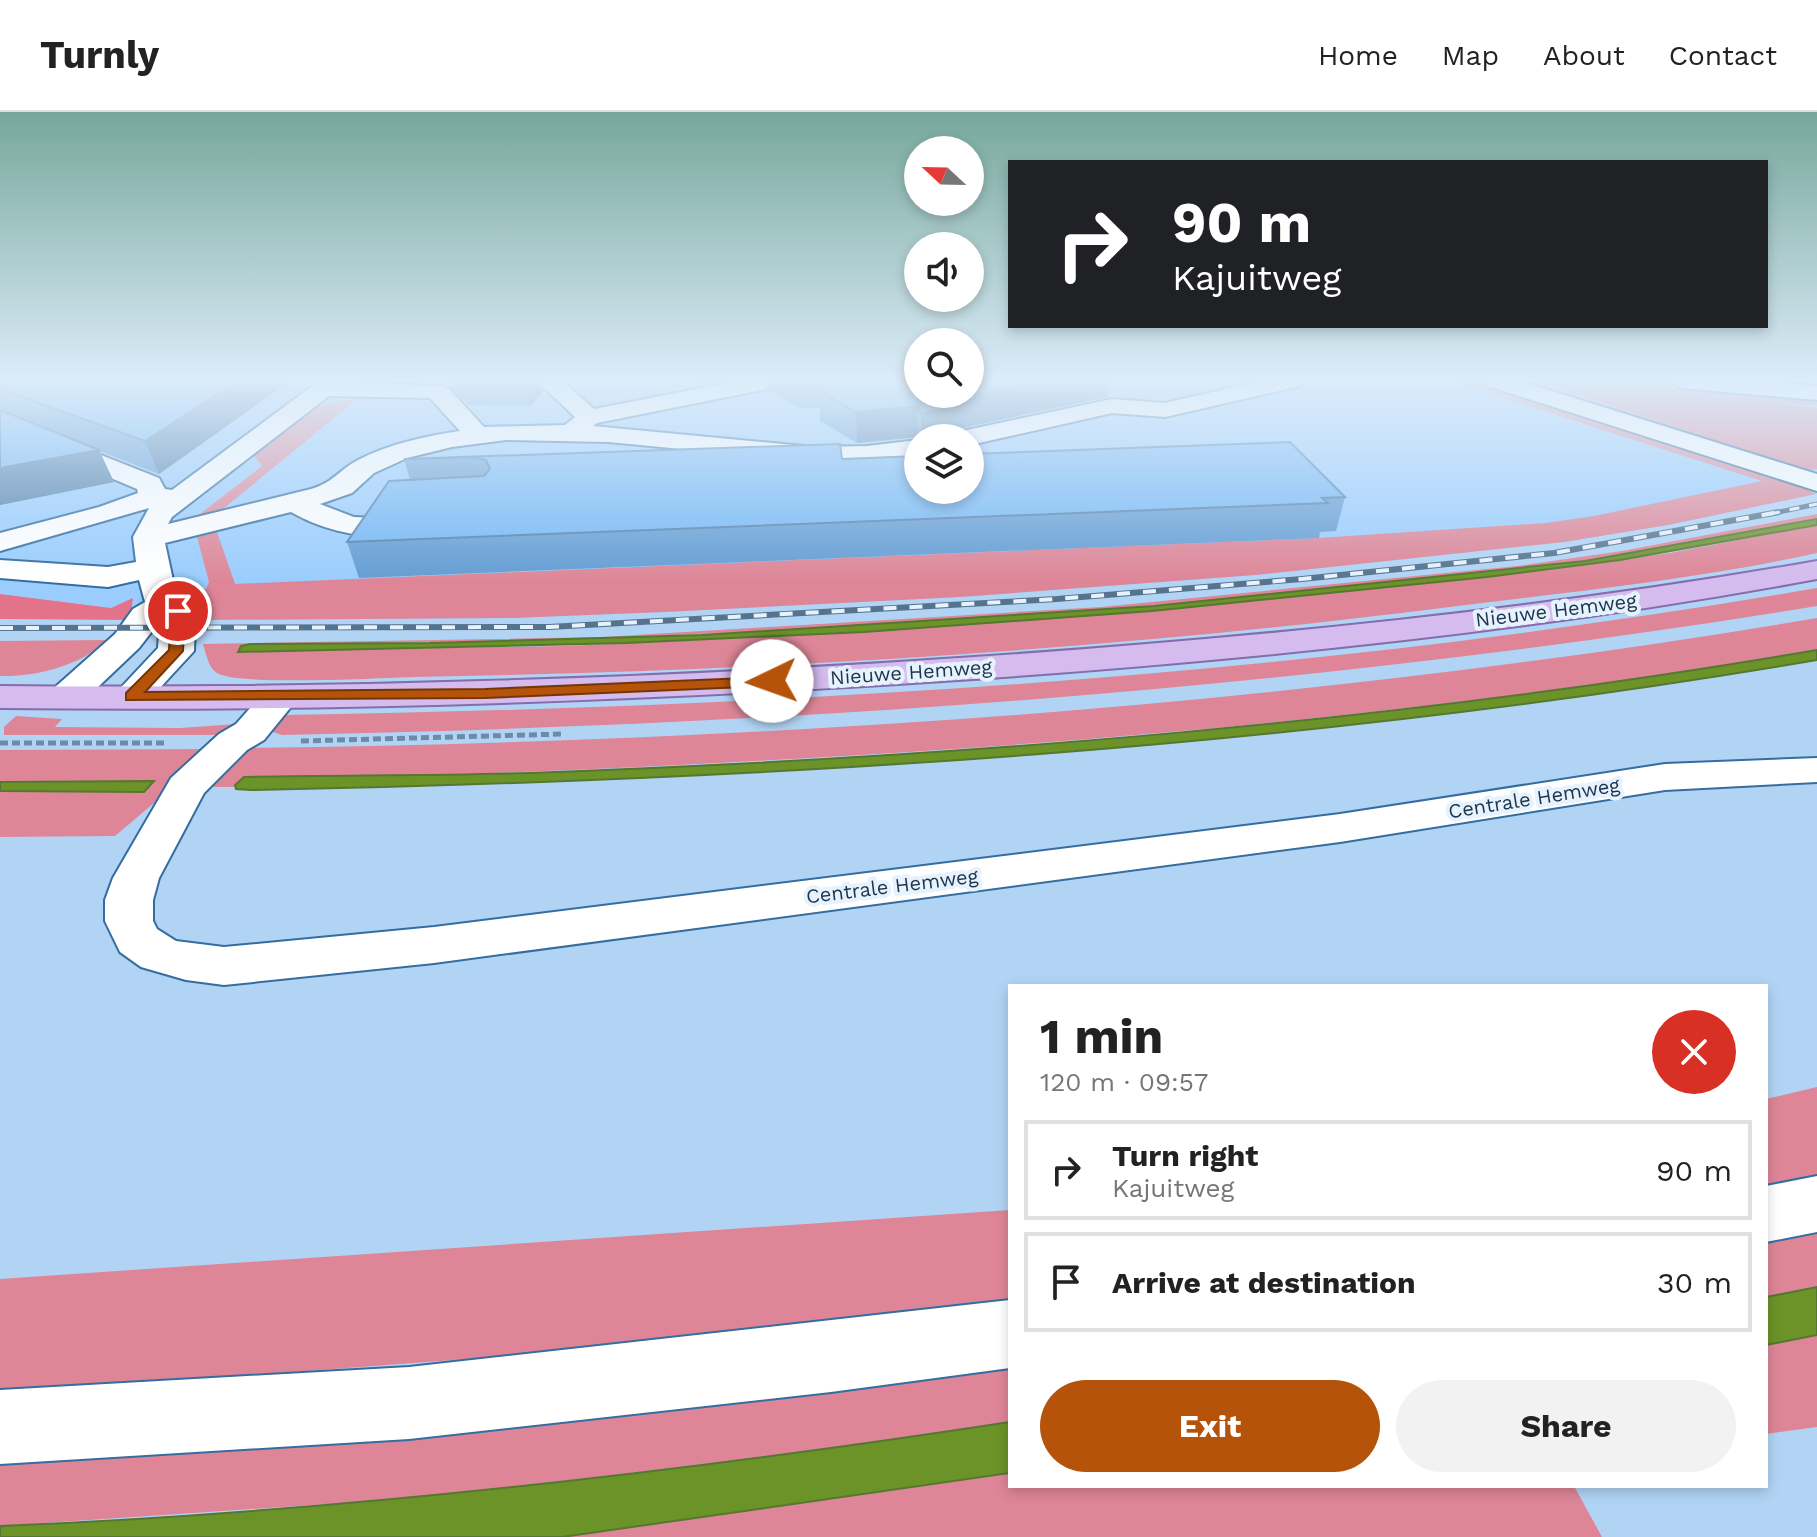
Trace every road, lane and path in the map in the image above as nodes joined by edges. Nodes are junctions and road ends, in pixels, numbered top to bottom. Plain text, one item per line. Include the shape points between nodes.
1 (57, 448) edge
2 (231, 448) edge
3 (420, 448) edge
4 (740, 448) edge
5 (1714, 448) edge
6 (904, 450) edge
7 (1811, 477) edge
8 (332, 490) junction
9 (159, 493) junction
10 (295, 502) junction
11 (0, 520) edge
12 (0, 542) edge
13 (150, 552) junction
14 (0, 569) edge
15 (1817, 570) edge
16 (162, 605) junction
17 (132, 696) junction
18 (0, 697) edge
19 (66, 697) junction
20 (280, 697) junction
21 (1817, 770) edge
22 (1817, 1204) edge
23 (1768, 1214) edge
24 (1008, 1334) edge
25 (0, 1427) edge

1 - 9 street
2 - 9 street
3 - 8 street via 363,468
4 - 6 street via 802,455
5 - 7 street
8 - 10 street
8 - 10 street via 354,500 431,514 380,528 340,525
9 - 11 street
9 - 12 street via 109,513
9 - 13 street
10 - 13 street
13 - 14 street via 108,577
13 - 16 street
15 - 20 main road, Nieuwe Hemweg via 1344,637 1134,656 694,685
16 - 17 street via 178,611 176,651
16 - 19 street
17 - 19 main road, Nieuwe Hemweg
17 - 20 main road, Nieuwe Hemweg
18 - 19 main road, Nieuwe Hemweg
20 - 21 street, Centrale Hemweg via 250,732 186,787 136,878 129,921 138,940 159,954 224,966 434,945 1220,844 1665,777
22 - 23 street
24 - 25 street via 409,1403

